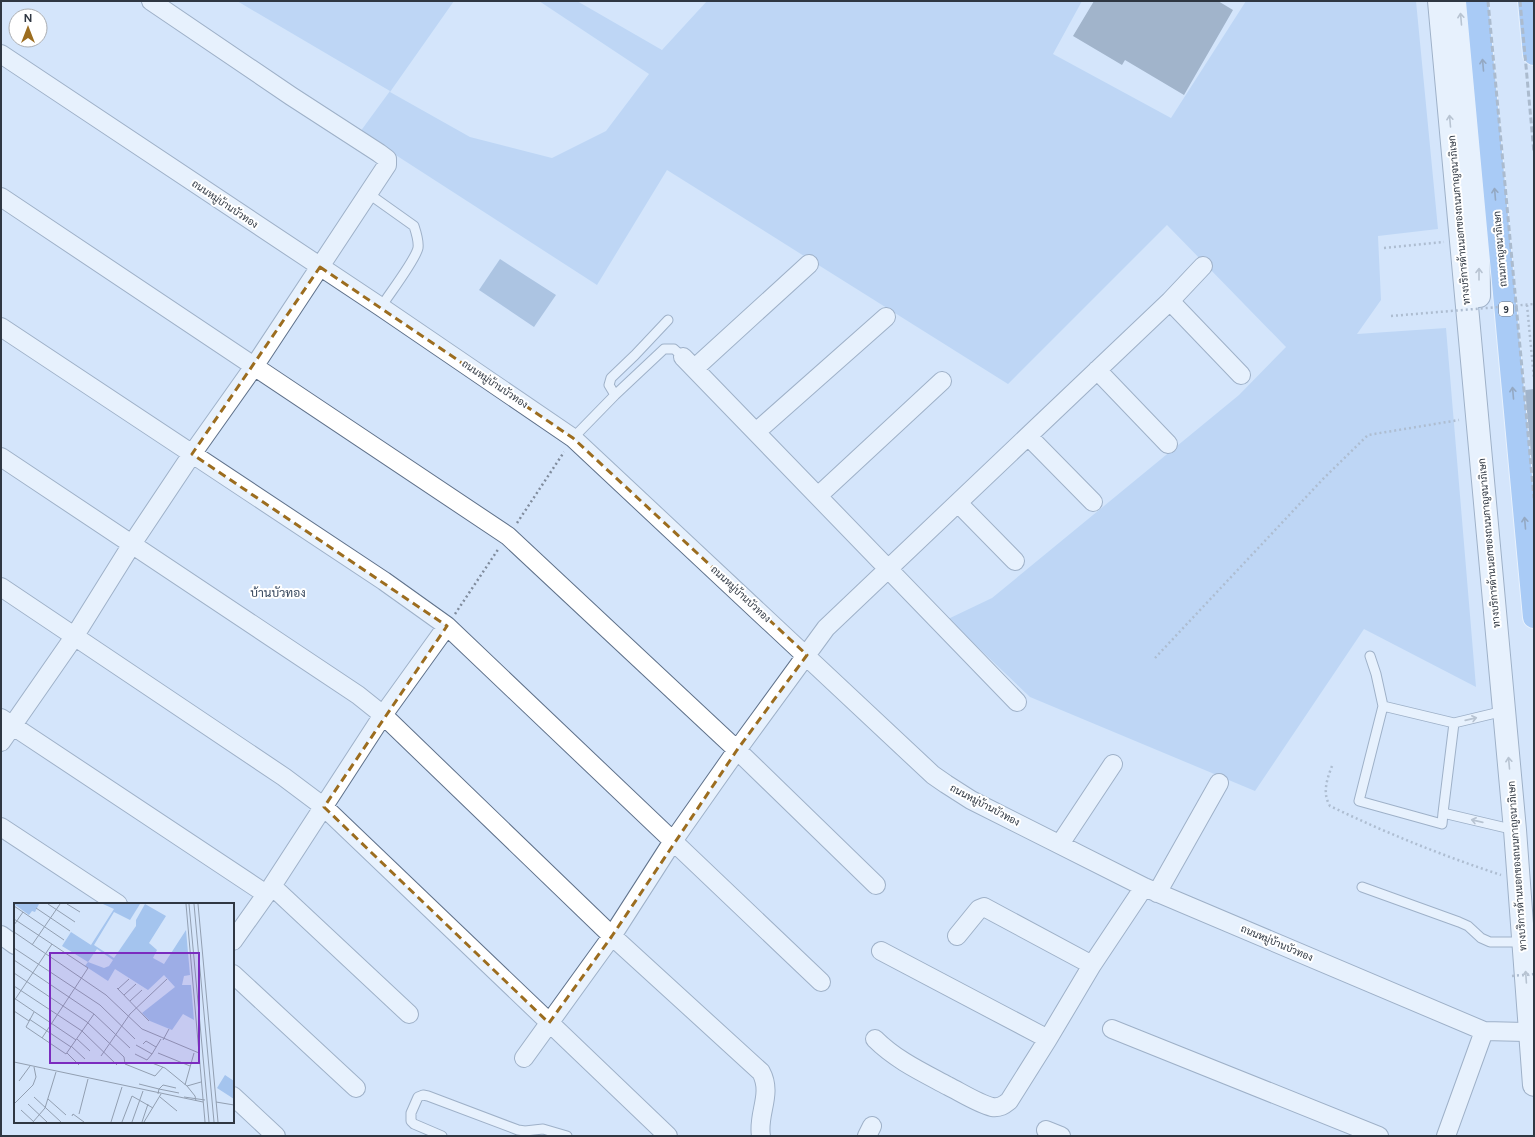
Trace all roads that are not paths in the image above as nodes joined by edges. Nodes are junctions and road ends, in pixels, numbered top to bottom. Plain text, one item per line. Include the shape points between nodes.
1 (151, 1) edge
2 (1439, 1) edge
3 (1460, 1) edge
4 (1477, 1) edge
5 (1529, 1) edge
6 (1, 54) edge
7 (1534, 54) edge
8 (369, 194) junction
9 (1, 197) edge
10 (809, 264) dead end
11 (1203, 266) dead end
12 (320, 267) junction
13 (1170, 301) junction
14 (381, 307) junction
15 (886, 317) dead end
16 (668, 320) dead end
17 (1, 327) edge
18 (689, 363) junction
19 (254, 365) junction
20 (1097, 370) junction
21 (1241, 375) dead end
22 (942, 381) dead end
23 (615, 395) junction
24 (756, 432) junction
25 (1028, 436) junction
26 (574, 438) junction
27 (1479, 439) junction
28 (1168, 444) dead end
29 (192, 454) junction
30 (1, 457) edge
31 (818, 496) junction
32 (1093, 502) dead end
33 (958, 503) junction
34 (132, 544) junction
35 (1015, 562) dead end
36 (888, 569) junction
37 (1, 587) edge
38 (1534, 618) edge
39 (446, 626) junction
40 (74, 637) junction
41 (807, 655) junction
42 (1370, 656) dead end
43 (1017, 702) dead end
44 (1383, 706) junction
45 (1504, 712) junction
46 (383, 715) junction
47 (7, 721) edge
48 (1454, 724) junction
49 (1, 742) edge
50 (737, 750) junction
51 (1113, 764) dead end
52 (1220, 783) dead end
53 (324, 807) junction
54 (1443, 813) junction
55 (1, 827) edge
56 (1515, 830) junction
57 (673, 841) junction
58 (1060, 844) junction
59 (876, 885) dead end
60 (1362, 887) dead end
61 (269, 890) junction
62 (1151, 890) junction
63 (116, 903) edge
64 (1, 935) edge
65 (612, 936) junction
66 (958, 936) dead end
67 (234, 940) edge
68 (1523, 942) junction
69 (14, 944) edge
70 (881, 951) dead end
71 (1092, 965) junction
72 (234, 975) edge
73 (820, 982) dead end
74 (409, 1014) dead end
75 (549, 1023) junction
76 (1112, 1029) dead end
77 (1484, 1031) junction
78 (1529, 1032) junction
79 (875, 1039) dead end
80 (1048, 1040) junction
81 (524, 1058) dead end
82 (1534, 1085) edge
83 (356, 1088) dead end
84 (234, 1097) edge
85 (276, 1136) edge
86 (442, 1136) edge
87 (567, 1136) edge
88 (668, 1136) edge
89 (761, 1136) edge
90 (1379, 1136) edge
91 (1446, 1136) edge

1 - 8 street via 387,159 387,165
27 -> 2 main road, ทางบริการด้านนอกของถนนกาญจนาภิเษก
27 -> 3 main road via 1478,200
38 -> 4 highway, ถนนกาญจนาภิเษก / 9
5 - 7 highway
6 - 12 street, ถนนหมู่บ้านบัวทอง
8 - 12 street
8 - 14 lane via 414,226 418,242 413,260
9 - 19 street
10 - 18 street
11 - 13 street
12 - 14 street, ถนนหมู่บ้านบัวทอง
12 - 19 street
13 - 20 street
13 - 21 street
14 - 26 street, ถนนหมู่บ้านบัวทอง
15 - 24 street
16 - 23 lane via 611,378 609,385
17 - 29 street
18 - 23 lane via 674,349 664,349
18 - 24 street
19 - 29 street
19 - 50 street via 508,536
20 - 25 street
20 - 28 street
22 - 31 street
23 - 26 lane
24 - 31 street
25 - 32 street
25 - 33 street
26 - 41 street, ถนนหมู่บ้านบัวทอง
27 - 45 main road, ทางบริการด้านนอกของถนนกาญจนาภิเษก
29 - 34 street
29 - 39 street via 384,581
30 - 34 street
31 - 36 street
33 - 35 street
33 - 36 street
34 - 40 street
34 - 46 street via 358,695
36 - 41 street via 826,628
36 - 43 street
37 - 40 street
39 - 46 street
39 - 57 street
40 - 47 street
40 - 53 street via 284,777
41 - 50 street
41 - 58 street, ถนนหมู่บ้านบัวทอง via 933,775 971,800
42 - 44 lane
44 - 48 lane
44 - 54 lane via 1359,801 1442,824
48 -> 45 lane
56 -> 45 main road, ทางบริการด้านนอกของถนนกาญจนาภิเษก
46 - 53 street
46 - 65 street
47 - 49 street
47 - 61 street
48 - 54 lane
50 - 57 street
50 - 59 street
51 - 58 street
52 - 62 street
53 - 61 street
53 - 75 street
56 -> 54 lane
55 - 63 street
56 - 68 main road, ทางบริการด้านนอกของถนนกาญจนาภิเษก
57 - 65 street
57 - 73 street
58 - 62 street, ถนนหมู่บ้านบัวทอง
60 - 68 lane via 1459,922 1490,942
61 - 67 street
61 - 74 street
62 - 71 street
62 - 77 street, ถนนหมู่บ้านบัวทอง
64 - 69 street
65 - 75 street
65 - 89 street via 761,1072 766,1087
66 - 71 street via 978,909 984,907
78 -> 68 main road, ทางบริการด้านนอกของถนนกาญจนาภิเษก
70 - 80 street
71 - 80 street
72 - 83 street
75 - 81 street
75 - 88 street
76 - 90 street
77 - 78 street, ถนนหมู่บ้านบัวทอง
77 - 91 street
78 - 82 main road, ทางบริการด้านนอกของถนนกาญจนาภิเษก
79 - 80 street via 902,1061 993,1107 1002,1107 1009,1101
84 - 85 street
86 - 87 lane via 411,1121 411,1113 418,1097 428,1096 518,1130 543,1129

